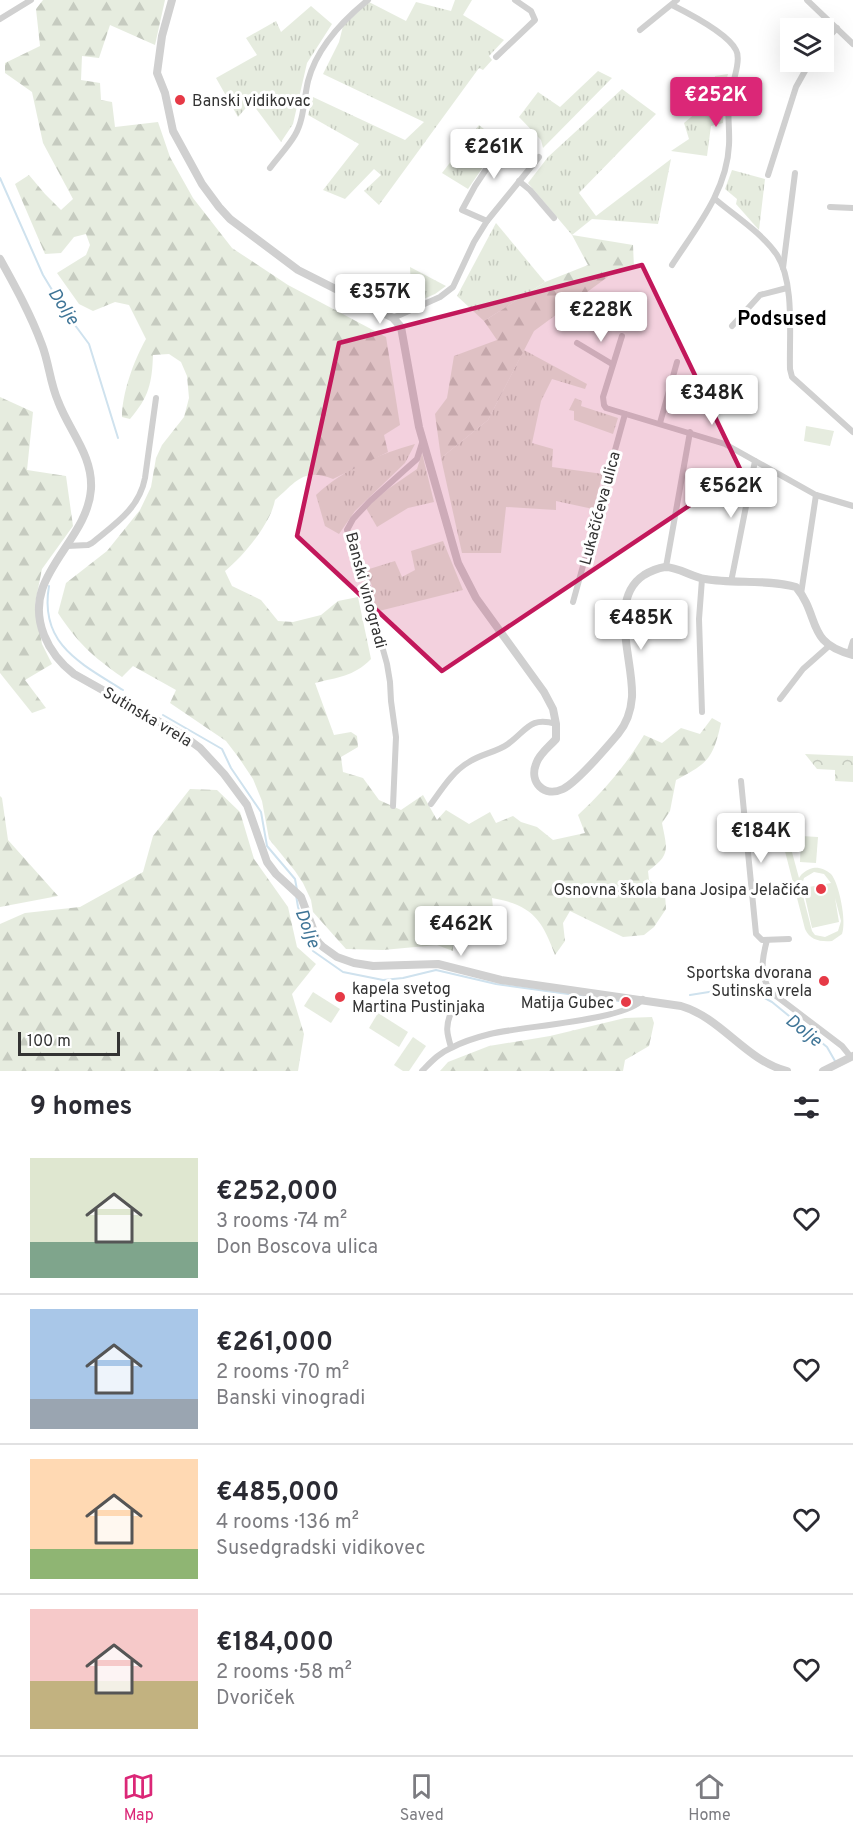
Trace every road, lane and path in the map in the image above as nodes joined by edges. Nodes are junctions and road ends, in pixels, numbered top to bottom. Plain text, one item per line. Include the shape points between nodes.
1 (31, 0) edge
2 (172, 0) edge
3 (368, 0) edge
4 (514, 0) edge
5 (807, 0) edge
6 (675, 2) edge
7 (0, 19) edge
8 (837, 28) junction
9 (640, 30) dead end
10 (834, 31) edge
11 (853, 45) edge
12 (496, 57) dead end
13 (804, 72) edge
14 (539, 157) dead end
15 (530, 167) junction
16 (270, 168) dead end
17 (795, 173) dead end
18 (768, 175) dead end
19 (519, 181) junction
20 (715, 199) junction
21 (830, 207) dead end
22 (853, 208) edge
23 (554, 218) dead end
24 (487, 221) junction
25 (0, 259) edge
26 (672, 264) dead end
27 (783, 268) junction
28 (787, 288) junction
29 (393, 318) junction
30 (732, 326) dead end
31 (622, 336) dead end
32 (577, 343) dead end
33 (677, 362) dead end
34 (612, 364) junction
35 (156, 398) dead end
36 (625, 414) junction
37 (660, 423) junction
38 (690, 432) junction
39 (853, 432) edge
40 (423, 440) junction
41 (755, 461) junction
42 (816, 495) junction
43 (853, 506) edge
44 (66, 546) junction
45 (666, 567) junction
46 (702, 579) junction
47 (731, 582) junction
48 (801, 594) junction
49 (573, 602) dead end
50 (853, 641) edge
51 (829, 646) junction
52 (851, 655) edge
53 (780, 699) dead end
54 (702, 711) dead end
55 (556, 724) junction
56 (741, 781) dead end
57 (431, 804) dead end
58 (393, 806) dead end
59 (789, 939) dead end
60 (767, 940) junction
61 (643, 999) junction
62 (451, 1013) dead end
63 (451, 1047) junction
64 (852, 1057) edge
65 (422, 1071) edge
66 (787, 1071) edge
67 (823, 1071) edge

1 - 7 street
2 - 29 street via 157,73 173,131 202,184 230,219 298,270
3 - 16 street via 349,15 318,56 297,133
4 - 12 street via 531,11 535,20
5 - 8 street
6 - 9 street
6 - 20 street via 736,49 738,58 729,99 728,159
8 - 10 street
8 - 11 street
13 - 18 street
14 - 15 street
15 - 19 street
15 - 24 street via 512,152 502,149 497,153 462,210
17 - 27 street
19 - 23 street
19 - 24 street
20 - 26 street
20 - 27 street via 776,253
21 - 22 street
24 - 29 street via 453,287
25 - 44 street, Sutinska vrela via 38,334 59,405 83,449 90,472 89,502 83,520
27 - 28 street
28 - 30 street via 760,295
28 - 39 street via 790,374
29 - 40 street via 401,327
31 - 34 street
32 - 34 street
33 - 37 street
34 - 36 street via 604,405
35 - 44 street via 143,489 137,502 92,543
36 - 37 street
36 - 49 street, Lukačićeva ulica
37 - 38 street
38 - 41 street via 729,446
38 - 45 street
40 - 55 street via 458,563 476,598 544,692
40 - 58 street, Banski vinogradi via 417,459 352,519 347,530 367,579 387,664 396,737
41 - 42 street
41 - 47 street
42 - 43 street
42 - 48 street
44 - 61 street, Sutinska vrela via 43,583 39,602 40,625 52,650 74,674 181,734 208,756 247,804 267,862 302,897 318,942 330,952 347,961 373,966 438,964 501,980
45 - 46 street
45 - 55 street via 639,579 626,602 630,715 577,777 564,789 549,792 541,789 534,772 539,758 556,739
46 - 47 street
46 - 54 street
47 - 48 street via 789,585
48 - 51 street via 820,637
50 - 52 street
51 - 52 street
51 - 53 street via 803,669
55 - 57 street via 534,721 506,745 468,762
56 - 60 street via 756,934
59 - 60 street
60 - 64 street via 762,972 771,992
61 - 63 street via 633,1008 491,1033
61 - 66 street, Sutinska vrela via 700,1013 767,1064
62 - 63 street via 447,1035
63 - 65 street
64 - 67 street

